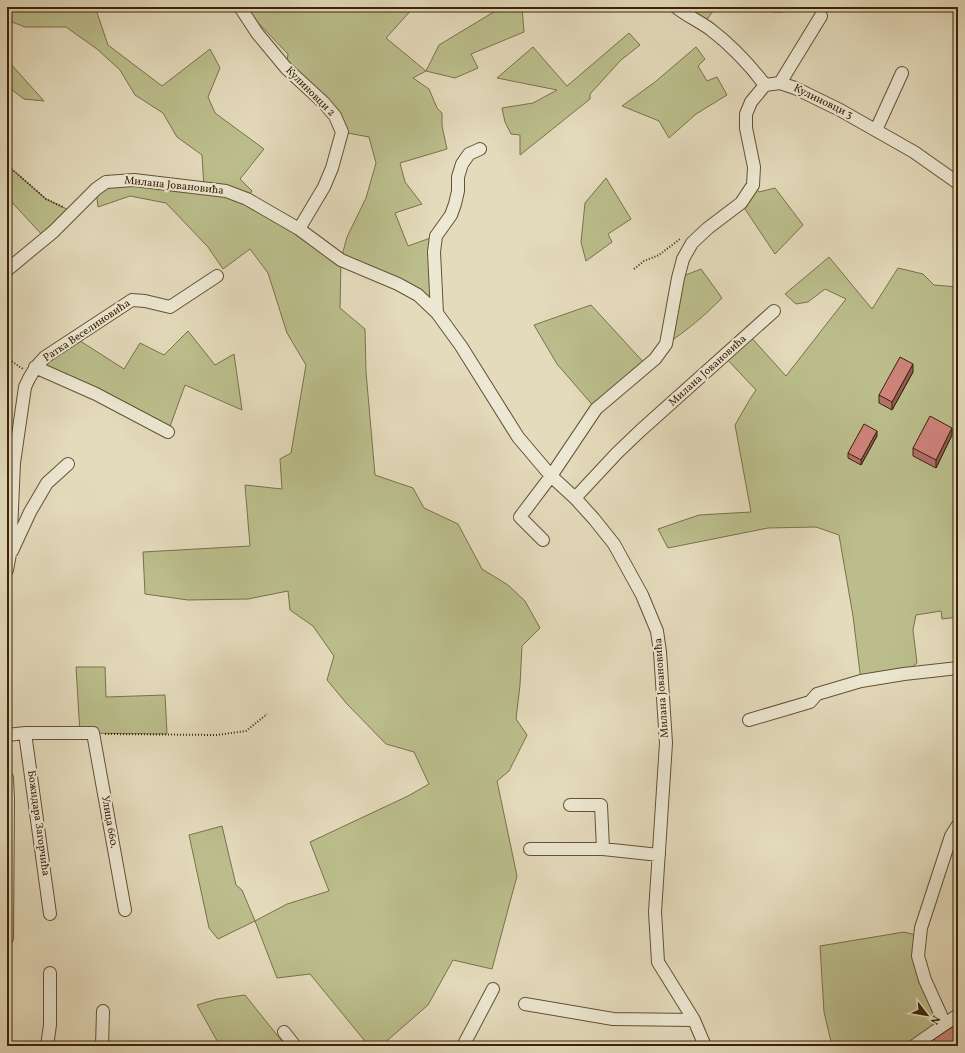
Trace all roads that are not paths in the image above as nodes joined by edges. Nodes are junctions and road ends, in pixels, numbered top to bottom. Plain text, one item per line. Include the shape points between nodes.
1 (240, 7) edge
2 (676, 7) edge
3 (821, 16) dead end
4 (902, 73) dead end
5 (780, 83) junction
6 (765, 85) junction
7 (876, 130) junction
8 (480, 149) dead end
9 (958, 183) edge
10 (299, 229) junction
11 (7, 270) edge
12 (216, 276) dead end
13 (774, 312) dead end
14 (437, 313) junction
15 (32, 371) junction
16 (168, 432) dead end
17 (68, 464) dead end
18 (551, 476) junction
19 (575, 498) junction
20 (543, 540) dead end
21 (10, 554) junction
22 (7, 570) edge
23 (958, 668) edge
24 (749, 720) dead end
25 (25, 733) junction
26 (7, 735) edge
27 (7, 778) edge
28 (570, 805) dead end
29 (958, 825) edge
30 (530, 849) dead end
31 (603, 849) junction
32 (659, 855) junction
33 (125, 910) dead end
34 (50, 914) dead end
35 (7, 938) edge
36 (50, 973) dead end
37 (492, 989) dead end
38 (525, 1004) dead end
39 (103, 1011) dead end
40 (958, 1016) edge
41 (694, 1020) junction
42 (945, 1024) junction
43 (284, 1032) dead end
44 (47, 1046) edge
45 (102, 1046) edge
46 (295, 1046) edge
47 (463, 1046) edge
48 (705, 1046) edge
49 (914, 1046) edge

1 - 10 street, Кулиновци 2 via 257,33 286,68 335,116 342,132 324,187
2 - 6 street via 710,29 748,63
3 - 5 street
4 - 7 street
5 - 6 street, Кулиновци 3
5 - 7 street, Кулиновци 3 via 840,110
6 - 18 street via 751,102 746,114 746,128 754,166 753,185 741,203 708,228 692,244 683,259 666,344 655,358 596,409
7 - 9 street, Кулиновци 3 via 930,162
8 - 14 street via 469,154 462,164 455,204 451,215 436,236 434,252
10 - 11 street, Милана Јовановића via 247,199 226,191 134,180 106,182 53,232
10 - 14 street, Милана Јовановића via 341,260 418,295
12 - 15 street, Ратка Веселиновића via 170,307 132,300 44,357
13 - 19 street, Милана Јовановића via 640,431
14 - 18 street, Милана Јовановића via 461,346 518,437
15 - 16 street via 96,394
15 - 21 street via 25,387 14,463
17 - 21 street via 47,483
18 - 19 street, Милана Јовановића
18 - 20 street via 520,517
19 - 32 street, Милана Јовановића via 614,544 642,595 657,631 666,743
21 - 22 street
23 - 24 street via 861,681 816,694 810,702
25 - 26 street
25 - 33 street, Улица 660. via 93,733
25 - 34 street, Божидара Загорчића
27 - 35 street
28 - 31 street via 601,805
29 - 42 street via 951,836 921,928 918,956
30 - 31 street
31 - 32 street
32 - 41 street, Милана Јовановића via 655,912 658,962
36 - 44 street via 50,1025
37 - 47 street
38 - 41 street via 613,1019
39 - 45 street
40 - 42 street
41 - 48 street, Милана Јовановића
42 - 49 street
43 - 46 street

